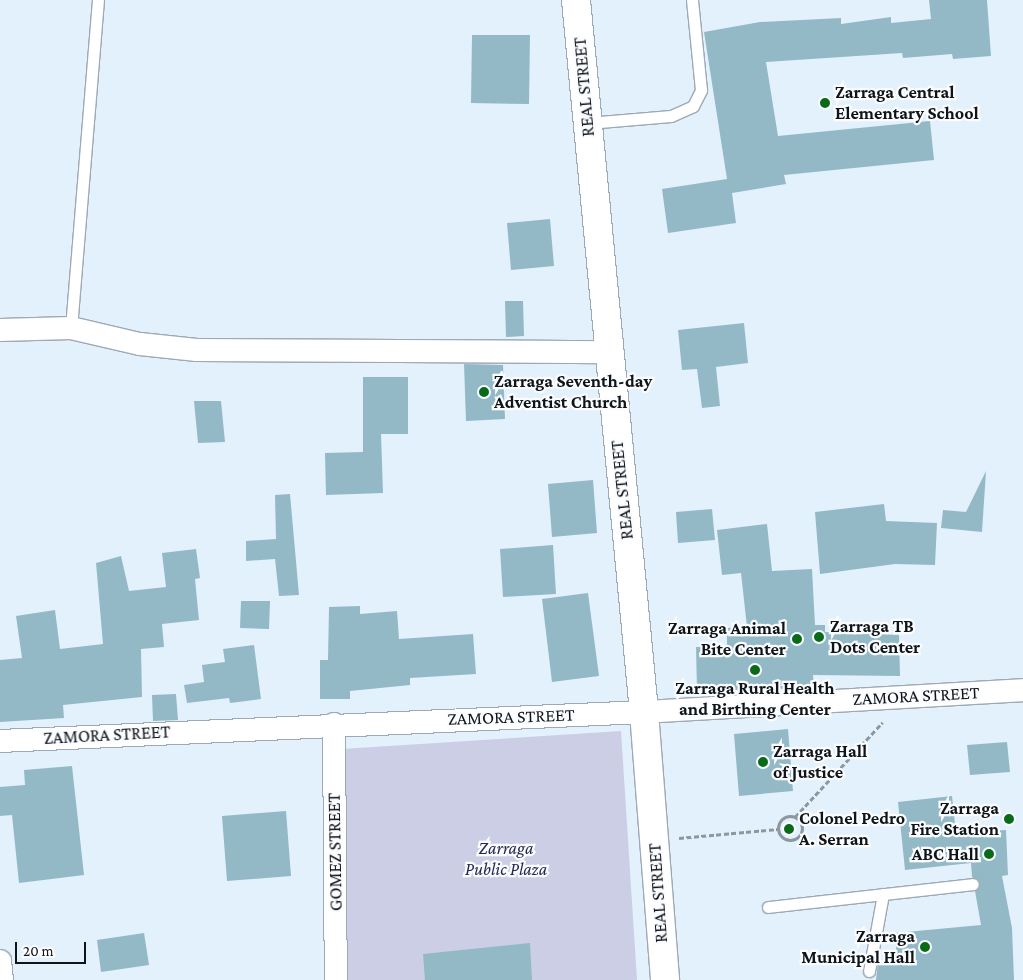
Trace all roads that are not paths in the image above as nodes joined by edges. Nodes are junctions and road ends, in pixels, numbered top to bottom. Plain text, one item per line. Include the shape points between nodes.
1 (98, 0) edge
2 (576, 0) edge
3 (692, 0) edge
4 (587, 123) junction
5 (71, 328) junction
6 (0, 330) edge
7 (609, 352) junction
8 (1023, 690) edge
9 (644, 712) junction
10 (334, 724) junction
11 (0, 741) edge
12 (973, 884) dead end
13 (883, 894) junction
14 (768, 907) dead end
15 (0, 961) edge
16 (869, 971) dead end
17 (2, 980) edge
18 (336, 980) edge
19 (665, 980) edge

1 - 5 lane
2 - 4 main road, REAL STREET
3 - 4 lane via 701,76 701,90 693,106 671,116
4 - 7 main road, REAL STREET
5 - 6 street
5 - 7 street via 140,344 197,350
7 - 9 main road, REAL STREET
8 - 9 street, ZAMORA STREET
9 - 10 street, ZAMORA STREET
9 - 19 main road, REAL STREET
10 - 11 street, ZAMORA STREET
10 - 18 street, GOMEZ STREET
12 - 13 lane
13 - 14 lane
13 - 16 lane
15 - 17 street

